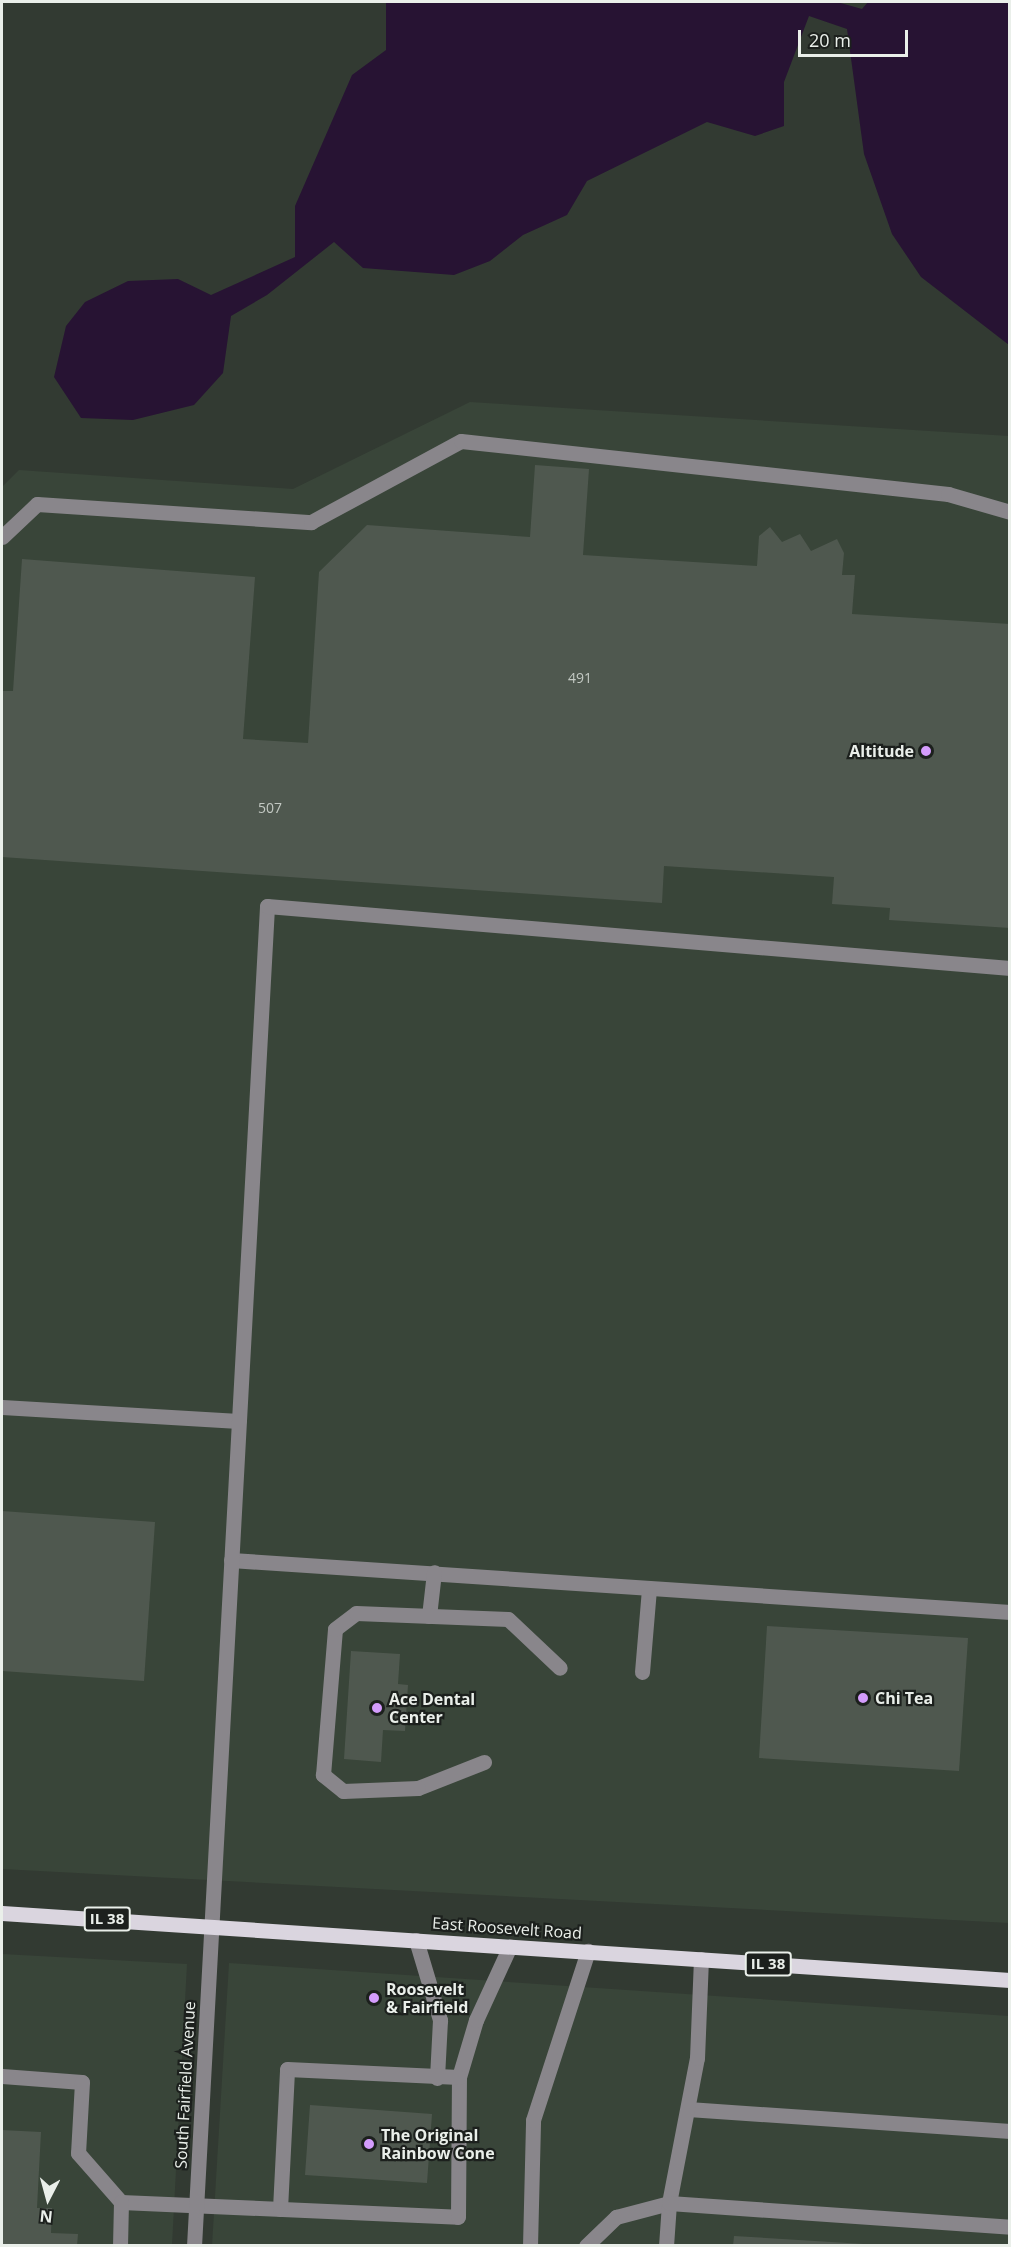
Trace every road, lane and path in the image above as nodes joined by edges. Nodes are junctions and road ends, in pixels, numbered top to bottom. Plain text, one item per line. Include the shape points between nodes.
1 (1010, 512) edge
2 (2, 537) edge
3 (1010, 968) edge
4 (2, 1407) edge
5 (239, 1421) junction
6 (231, 1560) junction
7 (434, 1572) junction
8 (649, 1588) junction
9 (1010, 1612) edge
10 (429, 1616) junction
11 (560, 1668) dead end
12 (642, 1672) dead end
13 (484, 1762) dead end
14 (2, 1913) edge
15 (212, 1926) junction
16 (416, 1940) junction
17 (510, 1946) junction
18 (588, 1951) junction
19 (701, 1959) junction
20 (1010, 1980) edge
21 (2, 2076) edge
22 (459, 2077) junction
23 (438, 2078) junction
24 (688, 2109) junction
25 (1010, 2131) edge
26 (121, 2202) junction
27 (669, 2203) junction
28 (196, 2206) junction
29 (280, 2210) junction
30 (1010, 2227) edge
31 (120, 2246) edge
32 (194, 2246) edge
33 (530, 2246) edge
34 (586, 2246) edge
35 (666, 2246) edge

1 - 2 street via 948,494 461,441 311,522 37,504
3 - 5 street, South Fairfield Avenue via 267,906
4 - 5 street
5 - 6 street, South Fairfield Avenue
6 - 7 street
6 - 15 street, South Fairfield Avenue
7 - 8 street
7 - 10 street
8 - 9 street
8 - 12 street
10 - 11 street via 508,1619
10 - 13 street via 356,1613 335,1629 323,1775 343,1791 418,1788
14 - 15 main road, East Roosevelt Road / IL 38
15 - 16 main road, East Roosevelt Road / IL 38
15 - 28 street, South Fairfield Avenue
16 - 17 main road, East Roosevelt Road / IL 38
16 - 23 street via 440,2020
17 - 18 main road, East Roosevelt Road / IL 38
17 - 22 street via 476,2020
18 - 19 main road, East Roosevelt Road / IL 38
18 - 33 street via 533,2120
19 - 20 main road, East Roosevelt Road / IL 38
19 - 24 street via 697,2058
21 - 26 street via 82,2082 78,2153
22 - 23 street
22 - 29 street via 458,2217
23 - 29 street via 286,2070
24 - 25 street
24 - 27 street
26 - 28 street
26 - 31 street
27 - 30 street
27 - 34 street via 616,2217
27 - 35 street
28 - 29 street
28 - 32 street, South Fairfield Avenue

